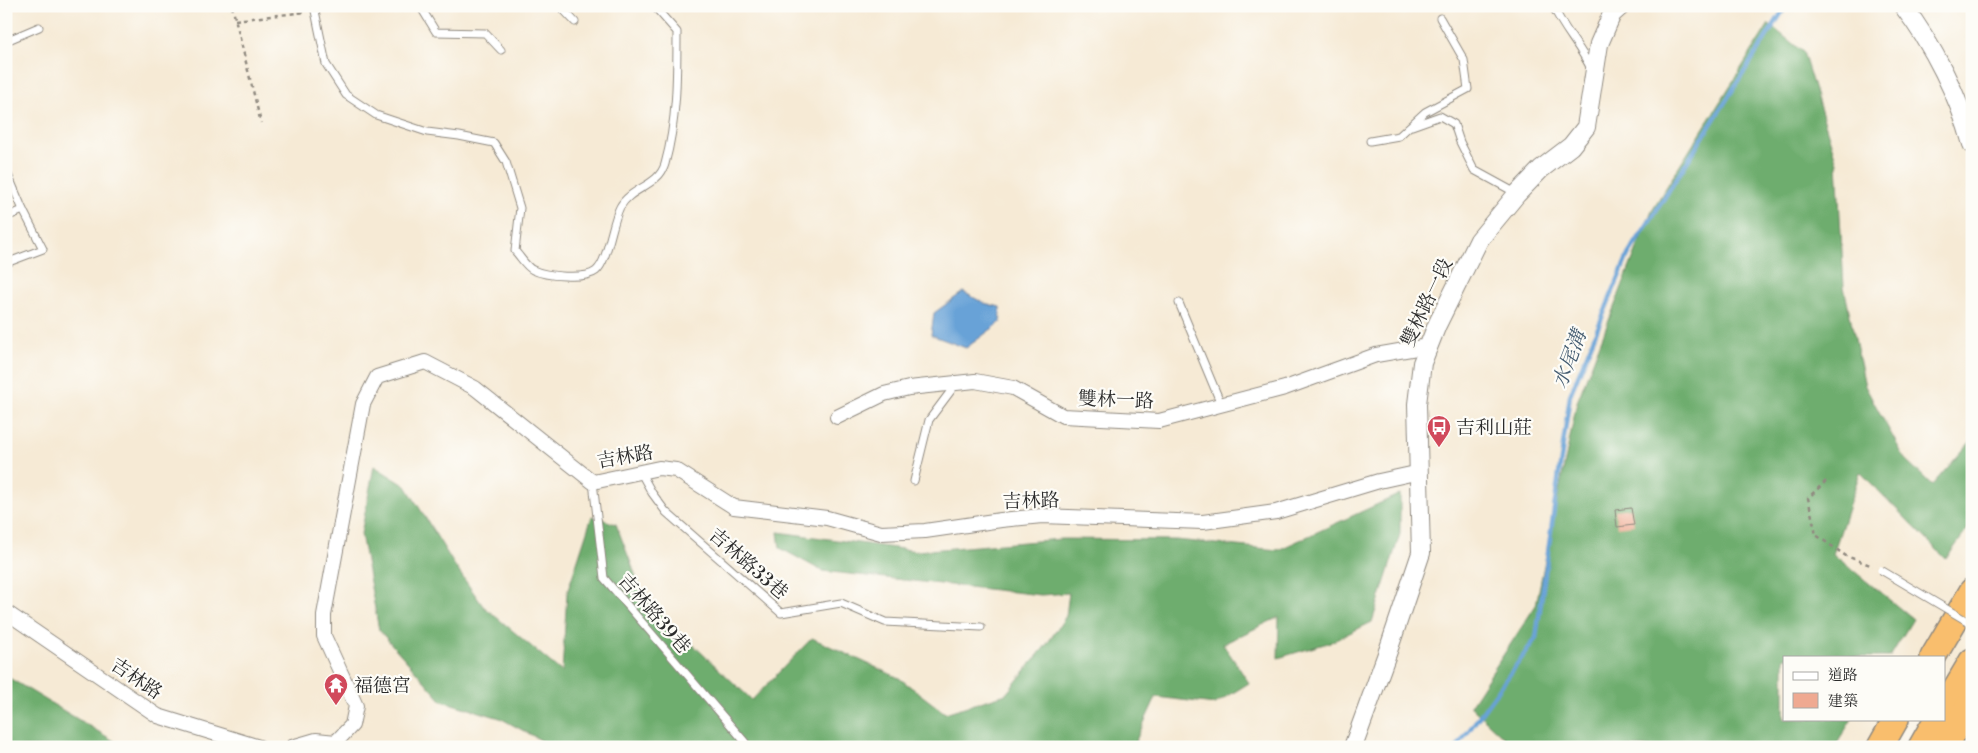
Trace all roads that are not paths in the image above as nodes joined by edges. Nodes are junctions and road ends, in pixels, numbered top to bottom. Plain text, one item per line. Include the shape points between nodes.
1 (420, 6) edge
2 (560, 6) edge
3 (654, 6) edge
4 (1553, 6) edge
5 (1621, 6) edge
6 (1903, 6) edge
7 (315, 9) edge
8 (1440, 18) dead end
9 (575, 22) dead end
10 (39, 27) dead end
11 (6, 41) edge
12 (501, 50) dead end
13 (1595, 79) junction
14 (1410, 127) junction
15 (1370, 141) dead end
16 (1972, 144) edge
17 (6, 170) edge
18 (1517, 194) junction
19 (23, 210) junction
20 (6, 217) edge
21 (6, 263) edge
22 (1179, 303) dead end
23 (1428, 346) junction
24 (957, 383) junction
25 (1221, 404) junction
26 (837, 417) dead end
27 (1420, 472) junction
28 (641, 473) junction
29 (914, 481) dead end
30 (592, 482) junction
31 (1881, 570) road end
32 (1972, 591) edge
33 (6, 612) edge
34 (1972, 624) edge
35 (981, 627) dead end
36 (1934, 656) edge
37 (1972, 661) edge
38 (1972, 700) edge
39 (1946, 705) edge
40 (1895, 720) edge
41 (1937, 720) edge
42 (745, 742) dead end
43 (336, 744) edge
44 (260, 747) edge
45 (292, 747) edge
46 (1353, 747) edge
47 (1880, 747) edge
48 (1921, 747) edge
49 (1945, 747) edge

1 - 12 lane via 436,32 485,33
2 - 9 lane
3 - 7 lane via 677,32 676,98 665,165 660,177 635,191 620,207 597,270 584,276 559,276 532,270 515,251 520,208 506,162 494,143 427,132 376,116 346,95 326,64
4 - 13 lane via 1560,22 1584,53
5 - 13 street, 雙林路一段 via 1612,14 1600,44
6 - 16 street via 1918,25 1951,87
8 - 14 lane via 1464,60 1468,90 1425,112
10 - 11 lane
13 - 18 street, 雙林路一段 via 1586,127 1571,146 1541,169
14 - 15 lane via 1399,136
14 - 18 lane via 1440,116 1454,124 1474,170
17 - 19 lane
18 - 23 street, 雙林路一段 via 1479,240
19 - 20 lane
19 - 21 lane via 43,249
22 - 25 lane
23 - 25 street, 雙林一路 via 1376,355 1285,388
23 - 27 street, 雙林路一段 via 1422,362 1417,404
24 - 25 street, 雙林一路 via 975,381 1012,388 1063,416 1159,421
24 - 26 street, 雙林一路 via 884,394
24 - 29 lane via 929,420
27 - 28 street, 吉林路 via 1276,512 1203,522 1042,516 925,531 881,533 827,518 734,507 676,470 659,468
27 - 46 street, 雙林路一段 via 1421,553
28 - 30 street, 吉林路
28 - 35 lane, 吉林路33巷 via 666,512 781,614 841,603 885,622
30 - 42 lane, 吉林路39巷 via 604,578
30 - 43 street, 吉林路 via 475,388 425,362 376,377 364,404 324,615 324,636 356,706 352,725
31 - 34 lane, bridge
32 - 36 highway
33 - 44 street, 吉林路 via 158,716
37 - 39 highway
38 - 49 highway
40 - 47 highway
41 - 48 highway
43 - 45 street, 吉林路 via 316,740

